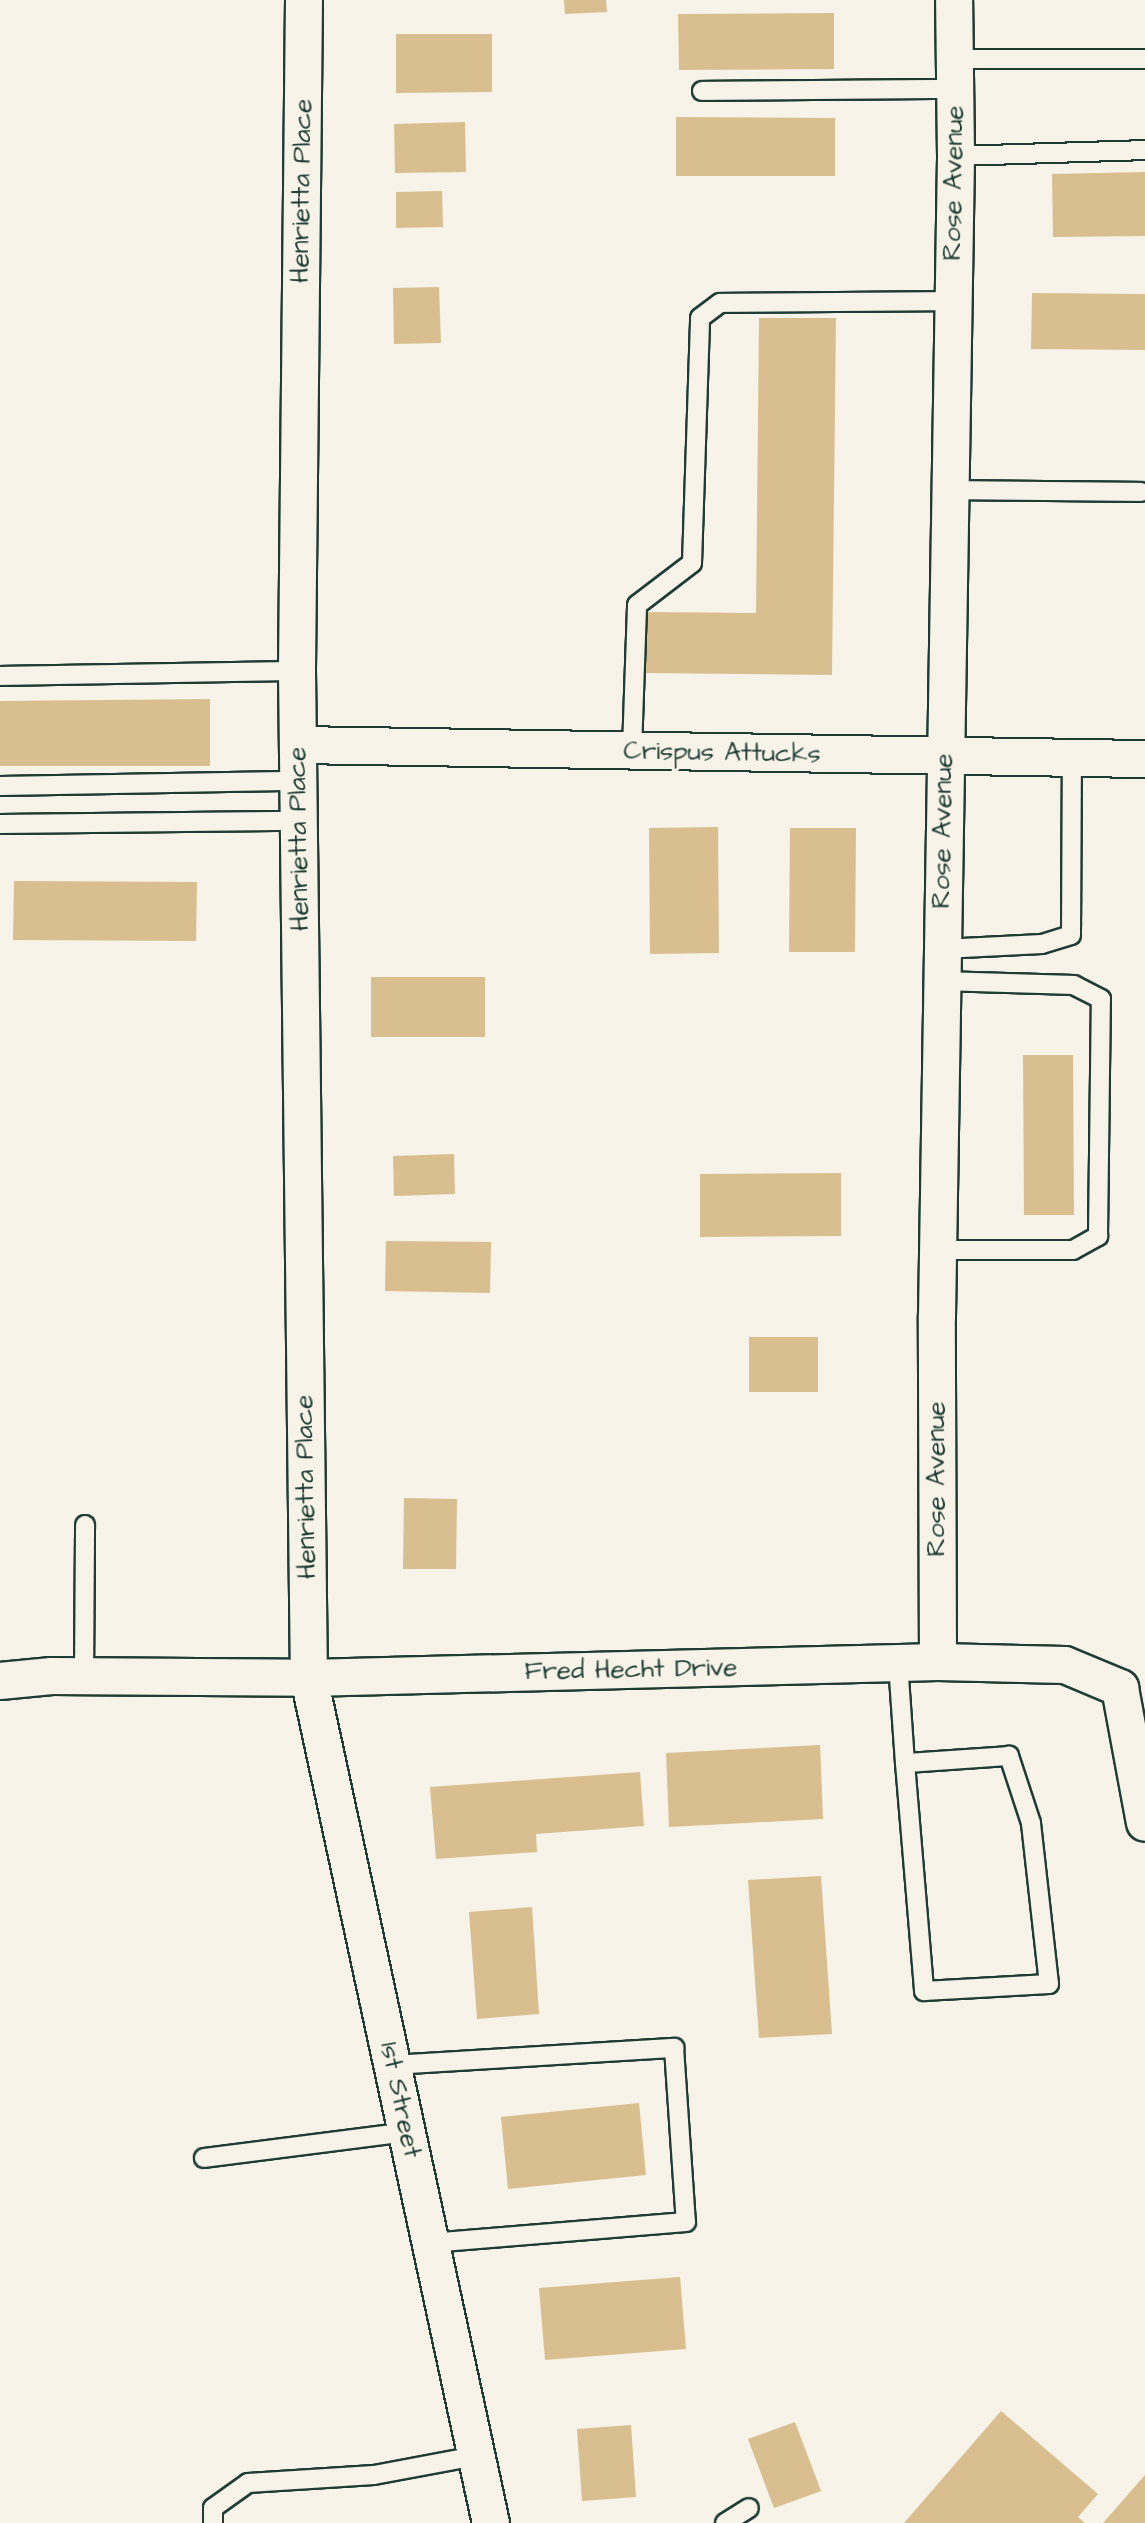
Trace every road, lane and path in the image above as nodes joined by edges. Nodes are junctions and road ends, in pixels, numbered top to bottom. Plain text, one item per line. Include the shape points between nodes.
1 (304, 0) edge
2 (954, 0) edge
3 (1145, 59) edge
4 (955, 74) junction
5 (702, 91) dead end
6 (1145, 150) edge
7 (956, 156) junction
8 (953, 301) junction
9 (950, 490) junction
10 (1141, 492) dead end
11 (297, 671) junction
12 (0, 676) edge
13 (298, 745) junction
14 (632, 750) junction
15 (944, 758) junction
16 (1072, 758) junction
17 (1145, 759) edge
18 (299, 781) junction
19 (0, 786) edge
20 (299, 821) junction
21 (0, 824) edge
22 (941, 965) junction
23 (937, 1250) junction
24 (85, 1525) dead end
25 (938, 1662) junction
26 (898, 1663) junction
27 (84, 1677) junction
28 (309, 1678) junction
29 (0, 1681) edge
30 (905, 1763) junction
31 (1145, 1823) edge
32 (393, 2065) junction
33 (407, 2132) junction
34 (204, 2158) dead end
35 (430, 2243) junction
36 (476, 2456) junction
37 (749, 2508) dead end
38 (213, 2523) edge
39 (491, 2523) edge
40 (725, 2523) edge

1 - 11 street, Henrietta Place
2 - 4 street, Rose Avenue
3 - 4 lane
4 - 5 lane
4 - 7 street, Rose Avenue
6 - 7 lane
7 - 8 street, Rose Avenue
8 - 9 street, Rose Avenue
8 - 14 lane via 720,303 700,318 692,563 637,605
9 - 10 lane
9 - 15 street, Rose Avenue
11 - 12 lane
11 - 13 street, Henrietta Place
13 - 14 street, Crispus Attucks
13 - 18 street, Henrietta Place
14 - 15 street, Crispus Attucks
15 - 16 street, Crispus Attucks
15 - 22 street, Rose Avenue
16 - 17 street, Crispus Attucks
16 - 22 lane via 1071,935
18 - 19 lane
18 - 20 street, Henrietta Place
20 - 21 lane
20 - 28 street, Henrietta Place
22 - 23 street, Rose Avenue
22 - 23 lane via 1074,985 1101,999 1098,1236 1073,1250
23 - 25 street, Rose Avenue
24 - 27 lane
25 - 26 street, Fred Hecht Drive
25 - 31 street, Fred Hecht Drive via 1065,1665 1120,1688
26 - 28 street, Fred Hecht Drive
26 - 30 lane
27 - 28 street, Fred Hecht Drive
27 - 29 street, Fred Hecht Drive
28 - 32 street, 1st Street
30 - 30 lane via 924,1991 1049,1984 1031,1823 1009,1756
32 - 33 street, 1st Street
32 - 35 lane via 674,2048 686,2222
33 - 34 lane
33 - 35 street, 1st Street
35 - 36 street, 1st Street
36 - 38 lane via 374,2475 248,2483 213,2508
36 - 39 street, 1st Street
37 - 40 lane

